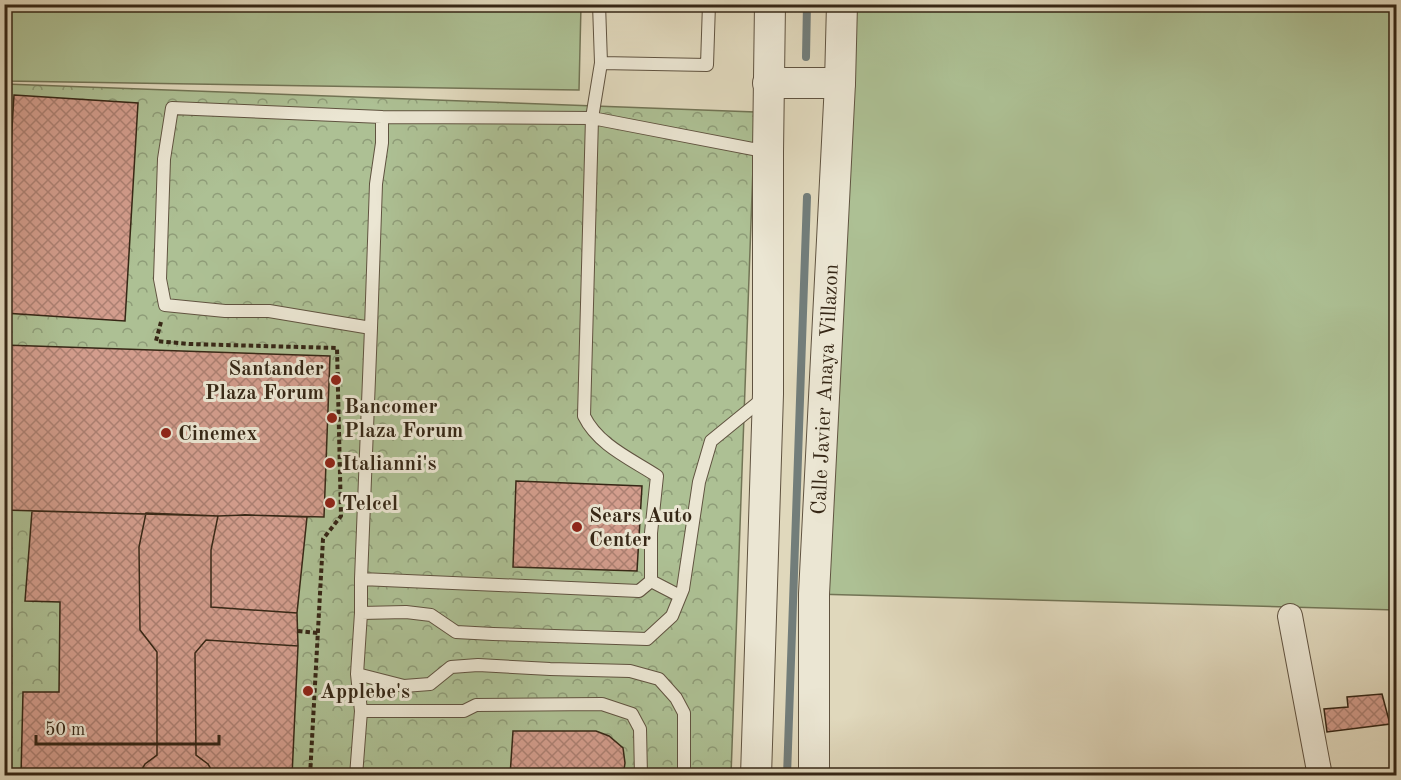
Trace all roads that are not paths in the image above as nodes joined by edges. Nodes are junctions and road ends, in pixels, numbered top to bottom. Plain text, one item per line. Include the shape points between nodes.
1 (599, 4) edge
2 (709, 4) edge
3 (770, 4) edge
4 (842, 4) edge
5 (601, 63) junction
6 (840, 82) junction
7 (768, 83) junction
8 (382, 117) junction
9 (592, 118) junction
10 (768, 152) junction
11 (371, 328) junction
12 (768, 394) junction
13 (361, 579) junction
14 (651, 581) junction
15 (680, 596) junction
16 (361, 612) junction
17 (1290, 616) dead end
18 (357, 674) junction
19 (361, 711) junction
20 (356, 776) edge
21 (640, 776) edge
22 (684, 776) edge
23 (756, 776) edge
24 (814, 776) edge
25 (1320, 776) edge

1 - 5 lane
2 - 5 lane via 707,65
3 - 7 street
4 - 6 street, Calle Javier Anaya Villazon
5 - 9 lane
6 - 7 street
6 - 24 street, Calle Javier Anaya Villazon via 814,594
7 - 10 street
8 - 9 lane
8 - 11 lane
8 - 11 lane via 172,108 164,159 160,279 165,305 269,311
9 - 10 lane
9 - 14 lane via 584,416 589,427 607,444 657,476
10 - 12 street
11 - 13 lane
12 - 15 lane via 711,441 699,482
12 - 23 street
13 - 14 lane via 639,591
13 - 16 lane
14 - 15 lane
15 - 16 lane via 672,616 647,639 456,632 431,615
16 - 18 lane
17 - 25 street
18 - 19 lane
18 - 22 lane via 404,686 430,684 452,666 478,665 630,671 658,679 684,713
19 - 20 lane
19 - 21 lane via 602,704 632,714 640,729

